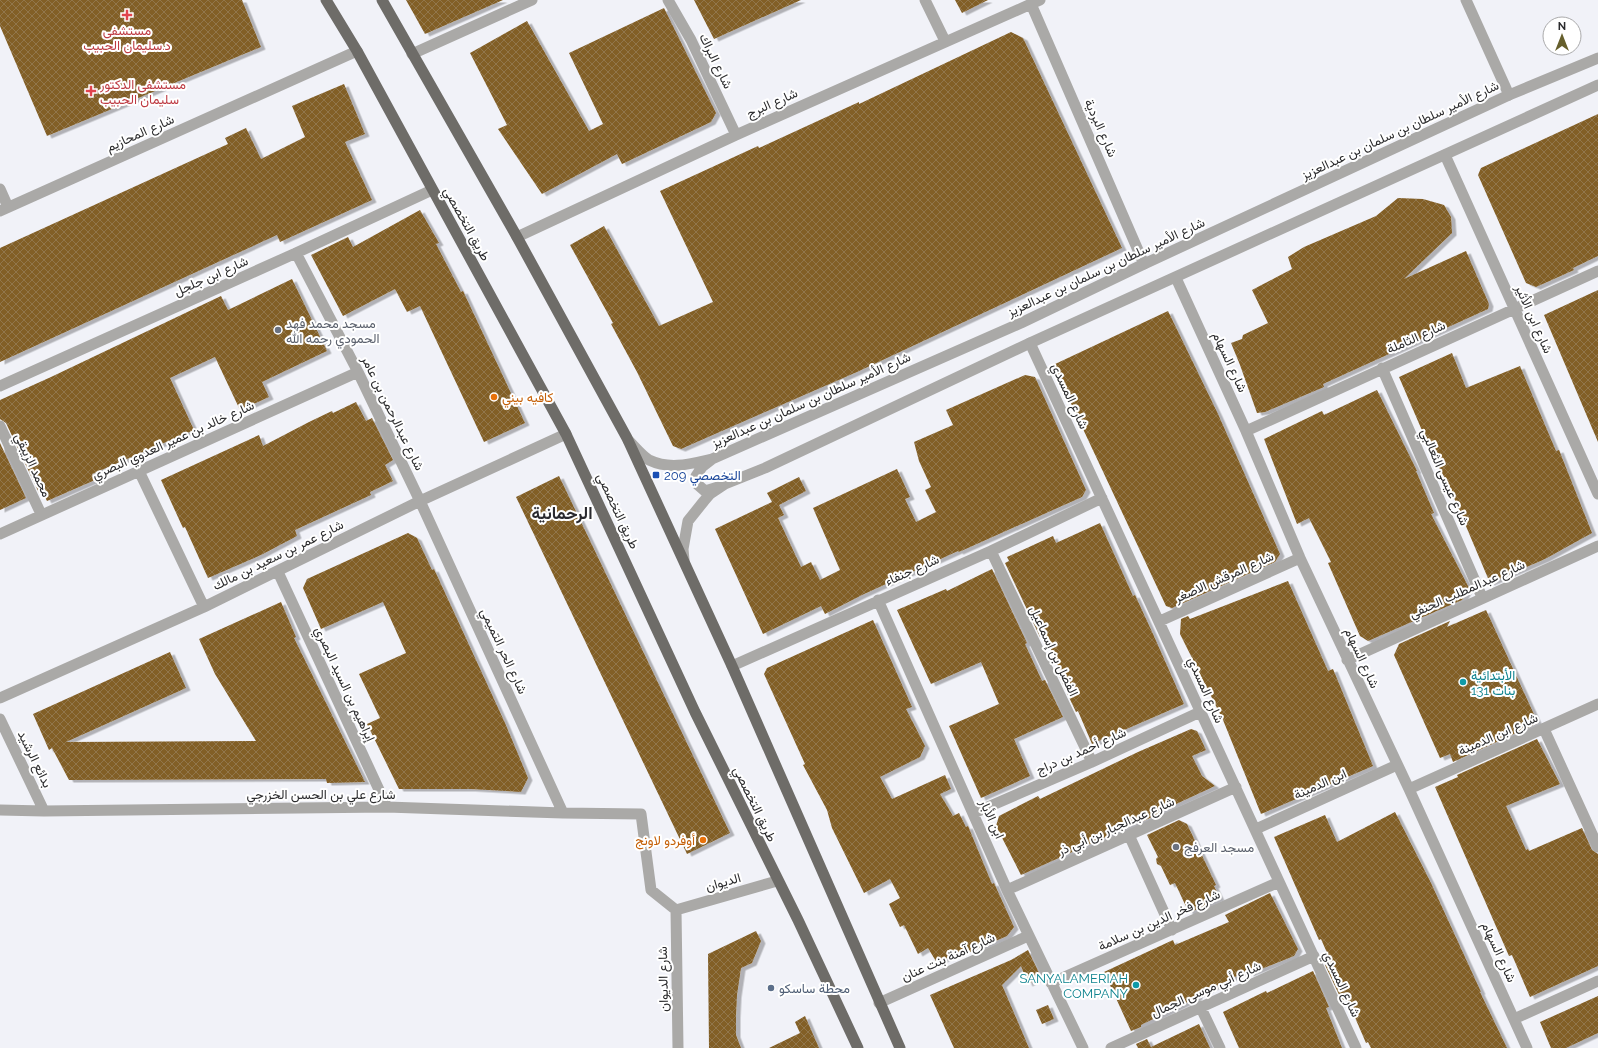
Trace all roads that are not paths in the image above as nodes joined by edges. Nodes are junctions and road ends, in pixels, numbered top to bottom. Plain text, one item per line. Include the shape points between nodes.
1 (326, 0) edge
2 (382, 0) edge
3 (532, 0) edge
4 (668, 0) edge
5 (925, 0) edge
6 (1466, 0) edge
7 (1036, 2) edge
8 (945, 41) junction
9 (357, 51) junction
10 (412, 54) junction
11 (1598, 58) edge
12 (1598, 85) edge
13 (1509, 95) junction
14 (736, 135) junction
15 (1445, 155) junction
16 (0, 189) edge
17 (432, 190) junction
18 (4, 209) edge
19 (517, 237) junction
20 (296, 253) junction
21 (1144, 264) junction
22 (1598, 271) edge
23 (1176, 278) junction
24 (1514, 309) junction
25 (1030, 343) junction
26 (1382, 368) junction
27 (358, 372) junction
28 (0, 386) edge
29 (0, 426) edge
30 (1246, 431) junction
31 (566, 434) junction
32 (627, 438) junction
33 (712, 459) junction
34 (139, 471) junction
35 (725, 484) junction
36 (1598, 494) edge
37 (1102, 498) junction
38 (420, 501) junction
39 (41, 514) junction
40 (0, 534) edge
41 (1598, 546) edge
42 (992, 551) junction
43 (1300, 558) junction
44 (684, 560) junction
45 (278, 572) junction
46 (1482, 597) junction
47 (878, 600) junction
48 (204, 607) junction
49 (1160, 621) junction
50 (1347, 660) junction
51 (732, 666) junction
52 (0, 698) edge
53 (1598, 704) edge
54 (1200, 712) junction
55 (0, 719) edge
56 (1544, 729) junction
57 (1092, 762) junction
58 (1397, 764) junction
59 (1236, 787) junction
60 (1409, 789) junction
61 (387, 807) junction
62 (0, 810) edge
63 (44, 811) junction
64 (563, 813) junction
65 (974, 813) junction
66 (1256, 829) junction
67 (1129, 835) junction
68 (1598, 846) edge
69 (777, 881) junction
70 (1279, 882) junction
71 (1007, 890) junction
72 (676, 910) junction
73 (1172, 930) junction
74 (1028, 936) junction
75 (1314, 956) junction
76 (1598, 981) edge
77 (1051, 983) junction
78 (879, 1003) junction
79 (1200, 1006) junction
80 (1514, 1020) junction
81 (678, 1048) edge
82 (858, 1048) edge
83 (900, 1048) edge
84 (1083, 1048) edge
85 (1111, 1048) edge
86 (1220, 1048) edge
87 (1356, 1048) edge
88 (1527, 1048) edge

1 - 9 main road, طريق التخصصي
2 - 10 main road
3 - 10 street
4 - 14 street, شارع البراك via 691,40
5 - 8 street
6 - 13 street
7 - 8 street, شارع البرج
7 - 21 street, شارع البردية
8 - 14 street, شارع البرج
9 - 17 main road, طريق التخصصي
9 - 18 street, شارع المحازيم
10 - 19 main road
11 - 13 street, شارع الأمير سلطان بن سلمان بن عبدالعزيز
12 - 15 street
13 - 21 street, شارع الأمير سلطان بن سلمان بن عبدالعزيز
14 - 19 street, شارع البرج
15 - 23 street
15 - 24 street, شارع ابن الأثير
16 - 18 street
17 - 20 street, شارع ابن جلجل
17 - 31 main road, طريق التخصصي
19 - 32 main road
20 - 27 street, شارع عبدالرحمن بن عامر
20 - 28 street, شارع ابن جلجل
21 - 33 street, شارع الأمير سلطان بن سلمان بن عبدالعزيز via 1021,323
22 - 24 street, شارع الثاملة
23 - 25 street
23 - 30 street, شارع السهام
24 - 26 street, شارع الثاملة
24 - 36 street, شارع ابن الأثير
25 - 35 street via 765,468
25 - 37 street, شارع المسدي
26 - 30 street, شارع الثاملة
26 - 46 street, شارع عيسى الثعالبي
27 - 34 street, شارع خالد بن عمير العدوي البصري
27 - 38 street, شارع عبدالرحمن بن عامر
29 - 39 street, محمد الزيبقي
30 - 43 street, شارع السهام
31 - 38 street, شارع عمر بن سعيد بن مالك
31 - 69 main road, طريق التخصصي via 695,712
32 - 33 street, شارع الأمير سلطان بن سلمان بن عبدالعزيز via 648,460 671,466
32 - 44 main road
33 - 35 street via 696,476 697,484 705,491
34 - 39 street, شارع خالد بن عمير العدوي البصري
34 - 48 street
35 - 44 street via 710,494 688,521 683,549
37 - 42 street, شارع جنفاء
37 - 49 street, شارع المسدي
38 - 45 street, شارع عمر بن سعيد بن مالك
38 - 64 street, شارع الحر التميمي
39 - 40 street, شارع خالد بن عمير العدوي البصري
41 - 46 street, شارع عبدالمطلب الحنفي
42 - 47 street, شارع جنفاء
42 - 57 street, الفضل بن إسماعيل
43 - 49 street, شارع المرقش الاصغر
43 - 50 street, شارع السهام
44 - 51 main road
45 - 48 street, شارع عمر بن سعيد بن مالك
45 - 61 street, إبراهيم بن السيد البصري
46 - 50 street, شارع عبدالمطلب الحنفي
47 - 51 street, شارع جنفاء
47 - 65 street, ابن الأبار
48 - 52 street, شارع عمر بن سعيد بن مالك
49 - 54 street, شارع المسدي
50 - 58 street, شارع السهام
51 - 78 main road
53 - 56 street, شارع ابن الدمينة
54 - 57 street, شارع أحمد بن دراج
54 - 59 street, شارع المسدي
55 - 63 street, بدائع الرشيد
56 - 60 street, شارع ابن الدمينة
56 - 68 street
57 - 65 street, شارع أحمد بن دراج
58 - 60 street, شارع السهام
58 - 66 street, ابن الدمينة
59 - 66 street, شارع المسدي
59 - 67 street, شارع عبدالجبار بن أبي ذر
60 - 80 street, شارع السهام
61 - 63 street, شارع علي بن الحسن الخزرجي
61 - 64 street, شارع علي بن الحسن الخزرجي
62 - 63 street, شارع علي بن الحسن الخزرجي
64 - 72 street, شارع علي بن الحسن الخزرجي via 641,814 651,890
65 - 71 street, ابن الأبار
66 - 70 street, شارع المسدي
67 - 71 street, شارع عبدالجبار بن أبي ذر
67 - 73 street
69 - 72 street, الديوان
69 - 82 main road, طريق التخصصي
70 - 73 street, شارع فخر الدين بن سلامة
70 - 75 street, شارع المسدي
71 - 74 street, ابن الأبار
72 - 81 street, شارع الديوان
73 - 77 street, شارع فخر الدين بن سلامة
74 - 77 street, ابن الأبار
74 - 78 street, شارع آمنة بنت عنان
75 - 79 street, شارع أبي موسى الجمال
75 - 87 street, شارع المسدي
76 - 80 street
77 - 84 street, ابن الأبار
78 - 83 main road
79 - 85 street, شارع أبي موسى الجمال
79 - 86 street
80 - 88 street, شارع السهام

